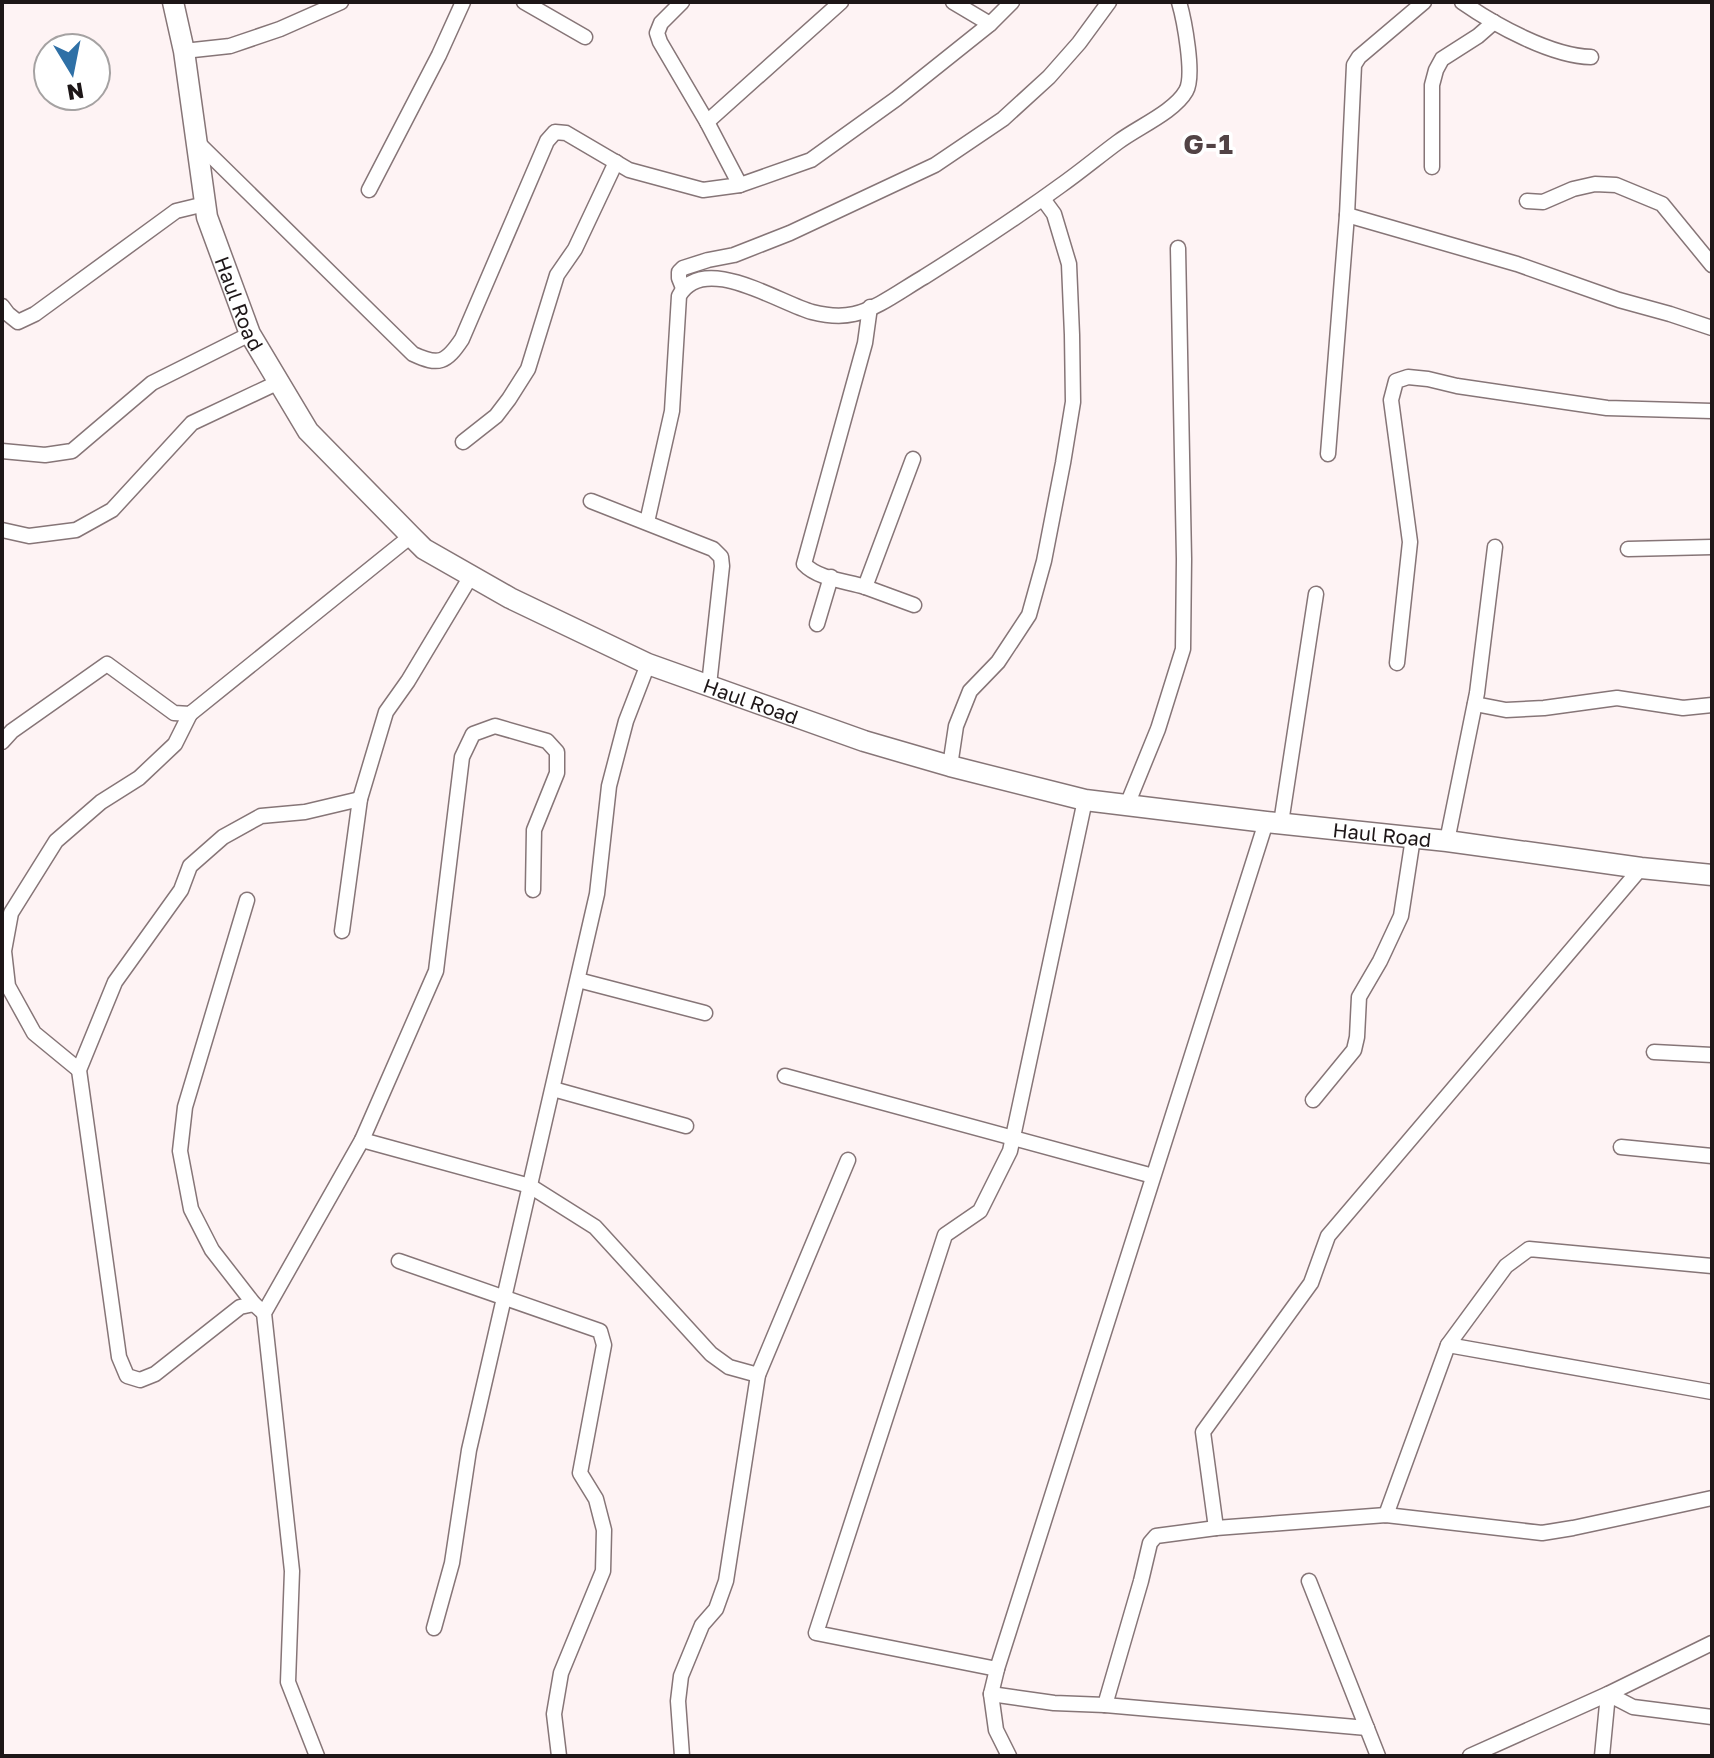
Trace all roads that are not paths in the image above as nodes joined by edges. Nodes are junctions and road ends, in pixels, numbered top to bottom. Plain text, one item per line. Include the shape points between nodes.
1 (173, 2) edge
2 (341, 2) edge
3 (463, 2) edge
4 (524, 2) edge
5 (682, 2) edge
6 (841, 2) edge
7 (953, 2) edge
8 (1012, 2) edge
9 (1109, 2) edge
10 (1179, 2) edge
11 (1424, 2) edge
12 (1462, 2) edge
13 (1494, 22) junction
14 (990, 24) junction
15 (585, 37) dead end
16 (184, 51) junction
17 (1591, 57) dead end
18 (707, 122) junction
19 (197, 142) junction
20 (616, 162) junction
21 (1432, 167) dead end
22 (740, 185) junction
23 (369, 190) dead end
24 (1043, 199) junction
25 (1527, 201) dead end
26 (205, 204) junction
27 (1347, 215) junction
28 (1178, 248) dead end
29 (1712, 265) edge
30 (683, 288) junction
31 (2, 306) edge
32 (870, 307) junction
33 (1712, 328) edge
34 (250, 334) junction
35 (279, 382) junction
36 (1712, 411) edge
37 (463, 442) dead end
38 (2, 451) edge
39 (1328, 454) dead end
40 (913, 459) dead end
41 (591, 501) dead end
42 (647, 522) junction
43 (2, 530) edge
44 (411, 536) junction
45 (1495, 547) dead end
46 (1712, 547) edge
47 (1628, 549) dead end
48 (471, 576) junction
49 (831, 577) junction
50 (865, 587) junction
51 (1316, 594) dead end
52 (914, 605) dead end
53 (817, 624) dead end
54 (1397, 663) dead end
55 (648, 664) junction
56 (709, 685) junction
57 (1475, 704) junction
58 (1712, 705) edge
59 (190, 714) junction
60 (5, 731) edge
61 (950, 766) junction
62 (360, 799) junction
63 (1085, 800) junction
64 (1127, 805) junction
65 (1273, 823) junction
66 (1413, 838) junction
67 (1447, 841) junction
68 (1641, 868) junction
69 (1712, 875) edge
70 (533, 890) dead end
71 (247, 900) dead end
72 (342, 931) dead end
73 (578, 980) junction
74 (705, 1013) dead end
75 (1654, 1052) dead end
76 (1712, 1055) edge
77 (79, 1070) junction
78 (785, 1076) dead end
79 (553, 1089) junction
80 (1313, 1100) dead end
81 (686, 1126) dead end
82 (1013, 1138) junction
83 (362, 1140) junction
84 (1621, 1147) dead end
85 (1712, 1156) edge
86 (848, 1160) dead end
87 (1153, 1176) junction
88 (530, 1186) junction
89 (399, 1261) dead end
90 (1712, 1266) edge
91 (503, 1299) junction
92 (259, 1309) junction
93 (1448, 1345) junction
94 (758, 1375) junction
95 (1712, 1392) edge
96 (1712, 1498) edge
97 (1386, 1515) junction
98 (1216, 1528) junction
99 (1309, 1581) dead end
100 (434, 1628) dead end
101 (1712, 1643) edge
102 (997, 1669) junction
103 (991, 1694) junction
104 (1608, 1694) junction
105 (1105, 1705) junction
106 (1712, 1717) edge
107 (1367, 1728) junction
108 (317, 1756) edge
109 (559, 1756) edge
110 (682, 1756) edge
111 (1009, 1756) edge
112 (1378, 1756) edge
113 (1470, 1756) edge
114 (1602, 1756) edge

1 - 16 main road, Haul Road
2 - 16 street via 230,46
3 - 23 street
4 - 15 street
5 - 18 street via 657,33
6 - 18 street
7 - 14 street
8 - 14 street
9 - 30 street via 1049,77 1003,119 946,158 790,233 683,268
10 - 24 street via 1188,89 1173,106
11 - 27 street via 1354,65
12 - 13 street
13 - 17 street via 1573,57
13 - 21 street via 1442,59 1436,70
14 - 22 street via 811,160
16 - 19 main road, Haul Road
18 - 22 street
19 - 20 street via 413,354 440,362 462,339 547,141 555,132 566,133
19 - 26 main road, Haul Road
20 - 22 street via 703,190
20 - 37 street via 557,275 528,369 496,416
24 - 32 street
24 - 61 street via 1054,214 1069,264 1073,402 1029,615 998,662 970,691 956,726
25 - 29 street via 1543,202 1595,184 1616,185 1662,204
26 - 31 street via 176,211 35,314 18,322
26 - 34 main road, Haul Road
27 - 33 street
27 - 39 street
28 - 64 street via 1183,649
30 - 32 street via 718,278 812,312 855,314
30 - 42 street via 672,411
32 - 49 street via 865,343 804,564
34 - 35 main road, Haul Road
34 - 38 street via 152,383 72,451
35 - 43 street via 192,423 112,510 76,530 29,536
35 - 44 main road, Haul Road via 308,431
36 - 54 street via 1607,408 1428,379 1396,381 1391,400 1410,542
40 - 50 street
41 - 42 street
42 - 56 street via 721,557
44 - 48 main road, Haul Road
44 - 59 street
45 - 57 street
46 - 47 street
48 - 55 main road, Haul Road
48 - 62 street via 386,712
49 - 50 street
49 - 53 street
50 - 52 street
51 - 65 street
55 - 56 main road, Haul Road
55 - 73 street via 609,786 597,894
56 - 61 main road, Haul Road
57 - 58 street via 1506,710 1617,698 1683,708
57 - 67 street
59 - 60 street via 174,713 107,664
59 - 77 street via 175,744 56,841 11,913 4,951 8,986 34,1033
61 - 63 main road, Haul Road
62 - 72 street
62 - 77 street via 261,816 223,837 190,866 181,890 115,982
63 - 64 main road, Haul Road
63 - 82 street
64 - 65 main road, Haul Road
65 - 66 main road, Haul Road
65 - 87 street
66 - 67 main road, Haul Road
66 - 80 street via 1401,916 1359,997 1354,1050
67 - 68 main road, Haul Road
68 - 69 main road, Haul Road
68 - 98 street via 1328,1236 1311,1283 1203,1432
70 - 83 street via 534,830 557,773 557,752 547,741 495,726 473,734 462,757 436,971
71 - 92 street via 185,1107 180,1151 191,1209 212,1250
73 - 74 street
73 - 79 street
75 - 76 street
77 - 92 street via 119,1357 127,1376 140,1380 155,1374 240,1307
78 - 82 street
79 - 81 street
79 - 88 street
82 - 87 street
82 - 102 street via 980,1211 945,1235 816,1633
83 - 88 street
83 - 92 street
84 - 85 street
86 - 94 street
87 - 102 street
88 - 91 street
88 - 94 street via 595,1227 711,1354 729,1367
89 - 91 street
90 - 93 street via 1529,1249 1506,1266
91 - 100 street via 469,1450 452,1563
91 - 109 street via 600,1331 604,1345 580,1473 596,1499 604,1530 603,1571 561,1673 554,1714
92 - 108 street via 292,1571 288,1682
93 - 95 street
93 - 97 street
94 - 110 street via 726,1581 681,1676
96 - 97 street via 1542,1533
97 - 98 street
98 - 105 street via 1156,1536 1150,1543
99 - 107 street
101 - 104 street
102 - 103 street
103 - 105 street
103 - 111 street via 996,1730
104 - 106 street via 1633,1707
104 - 113 street
104 - 114 street
105 - 107 street
107 - 112 street

